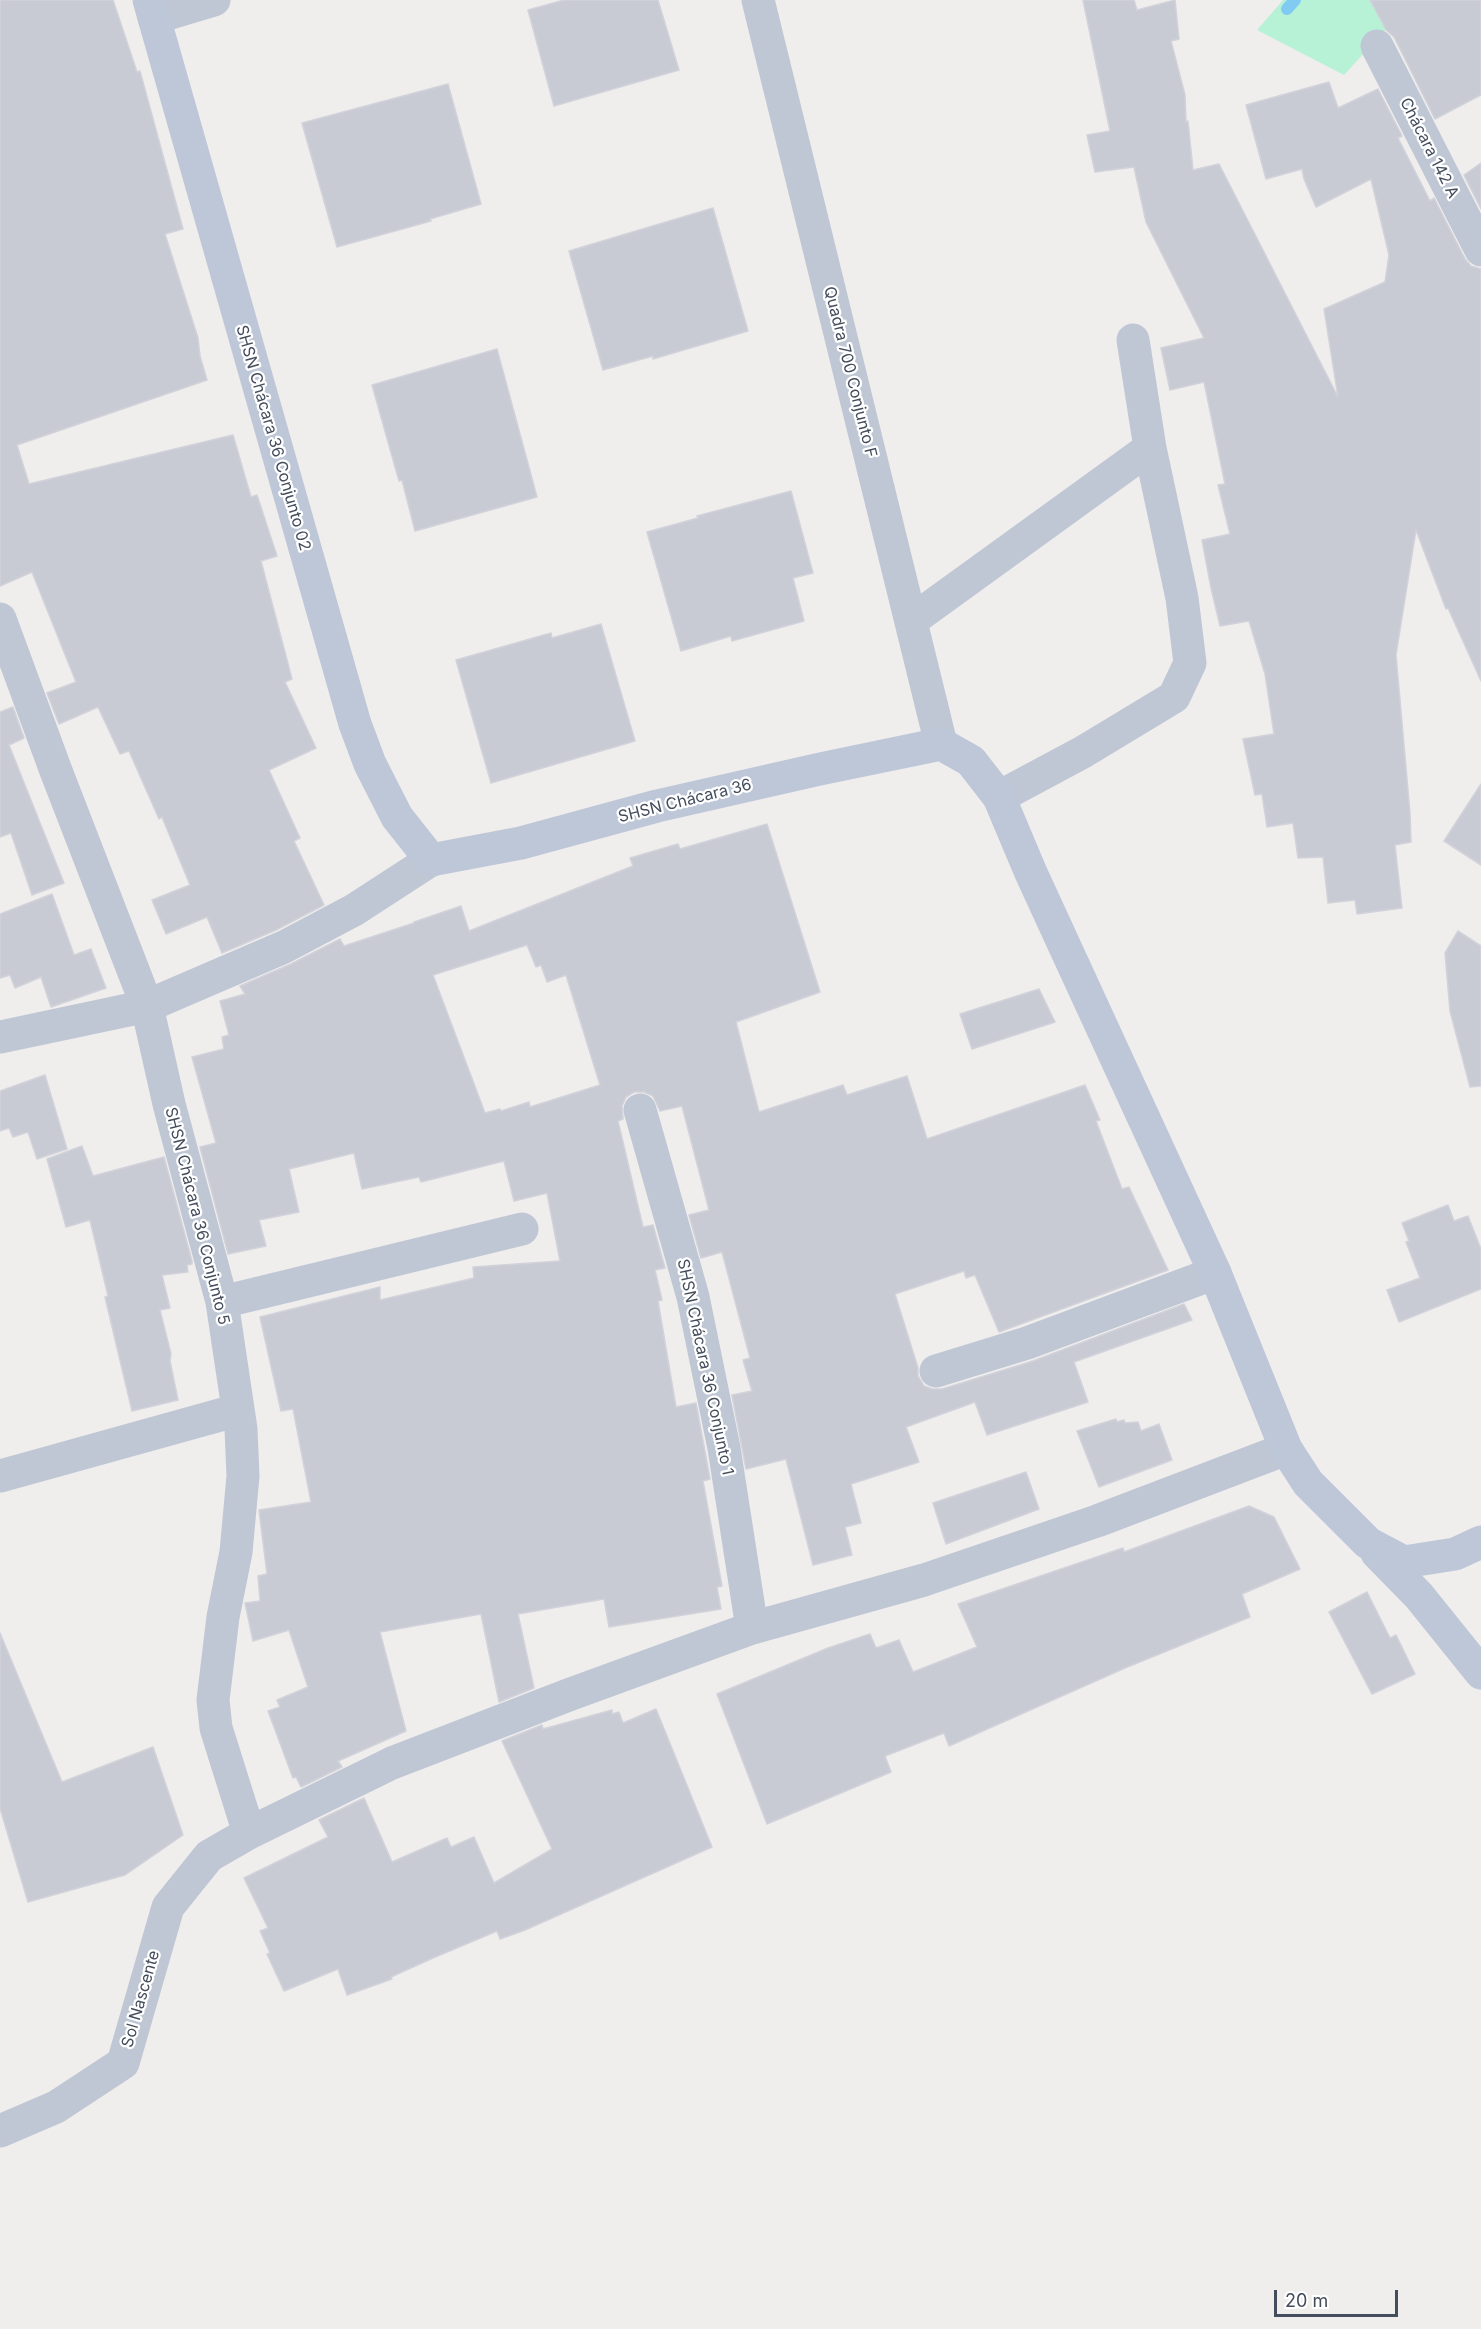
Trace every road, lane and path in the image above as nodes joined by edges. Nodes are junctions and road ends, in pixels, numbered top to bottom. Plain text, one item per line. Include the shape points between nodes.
1 (214, 0) edge
2 (758, 0) edge
3 (152, 9) edge
4 (1377, 46) dead end
5 (1481, 250) edge
6 (1133, 340) dead end
7 (1150, 448) junction
8 (0, 619) edge
9 (911, 621) junction
10 (941, 744) junction
11 (999, 797) junction
12 (431, 860) junction
13 (147, 1006) junction
14 (0, 1037) edge
15 (640, 1110) dead end
16 (522, 1229) dead end
17 (1215, 1273) junction
18 (222, 1302) junction
19 (936, 1371) dead end
20 (238, 1410) junction
21 (1286, 1449) junction
22 (0, 1476) edge
23 (1368, 1543) junction
24 (1468, 1548) edge
25 (752, 1628) junction
26 (1481, 1673) edge
27 (249, 1833) junction
28 (0, 2131) edge

1 - 3 street
2 - 9 street, Quadra 700 Conjunto F
3 - 12 street, SHSN Chácara 36 Conjunto 02 via 355,724 397,817
4 - 5 street, Chácara 142 A
6 - 7 street
7 - 9 street
7 - 11 street via 1182,598 1190,663 1174,697
8 - 13 street, SHSN Chácara 36 Conjunto 5
9 - 10 street, Quadra 700 Conjunto F
10 - 11 street via 970,761
10 - 12 street, SHSN Chácara 36 via 657,806 521,843
11 - 17 street
12 - 13 street via 354,910 284,947
13 - 14 street
13 - 18 street, SHSN Chácara 36 Conjunto 5
15 - 25 street, SHSN Chácara 36 Conjunto 1 via 693,1297 724,1448
16 - 18 street
17 - 19 street via 1027,1343
17 - 21 street
18 - 20 street, SHSN Chácara 36 Conjunto 5
20 - 22 street
20 - 27 street, SHSN Chácara 36 Conjunto 5 via 243,1476 236,1552 213,1700 216,1728
21 - 23 street via 1308,1483
21 - 25 street, Sol Nascente via 1097,1521 924,1580
23 - 24 street via 1404,1562
23 - 26 street via 1419,1596
25 - 27 street, Sol Nascente via 392,1763
27 - 28 street, Sol Nascente via 209,1856 168,1907 123,2063 56,2107

